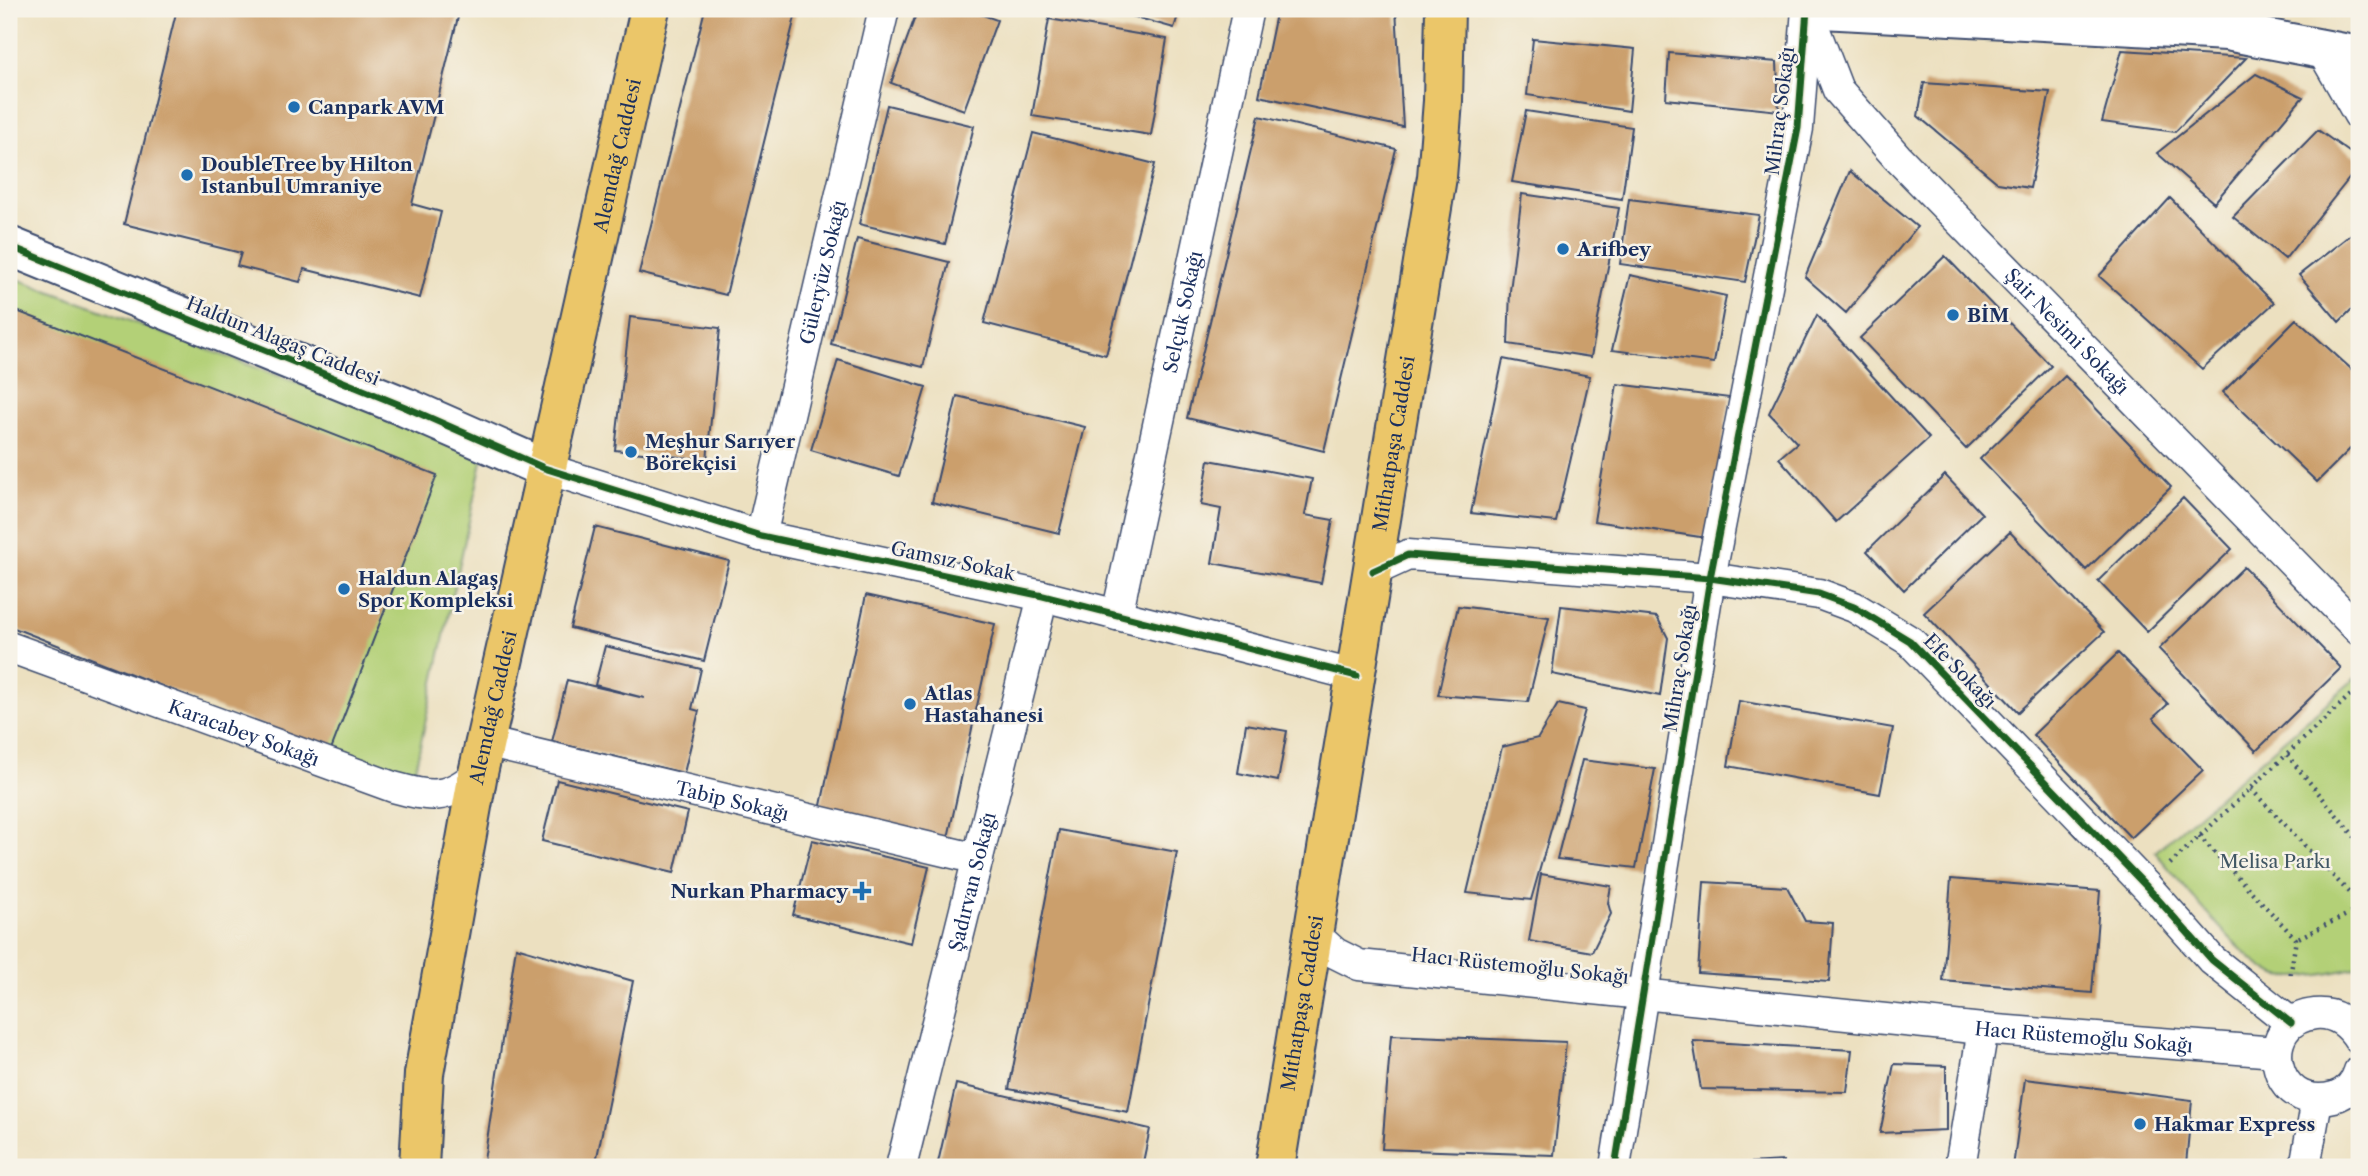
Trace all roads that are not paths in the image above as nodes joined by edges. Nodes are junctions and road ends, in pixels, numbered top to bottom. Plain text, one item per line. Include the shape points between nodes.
1 (650, 9) edge
2 (884, 9) edge
3 (1248, 9) edge
4 (1445, 9) edge
5 (1807, 9) edge
6 (1822, 9) edge
7 (2321, 49) junction
8 (2359, 56) edge
9 (2359, 115) edge
10 (9, 246) edge
11 (544, 468) junction
12 (761, 536) junction
13 (1373, 571) junction
14 (1710, 578) junction
15 (1043, 596) junction
16 (1117, 615) junction
17 (2359, 630) edge
18 (9, 647) edge
19 (1357, 676) junction
20 (482, 757) junction
21 (978, 859) junction
22 (1315, 935) junction
23 (1644, 995) junction
24 (2282, 1016) junction
25 (1983, 1029) junction
26 (2359, 1039) edge
27 (2276, 1052) junction
28 (2359, 1071) edge
29 (2317, 1100) junction
30 (419, 1167) edge
31 (901, 1167) edge
32 (1275, 1167) edge
33 (1615, 1167) edge
34 (1960, 1167) edge
35 (2305, 1167) edge

1 - 11 main road, Alemdağ Caddesi
2 - 12 street, Güleryüz Sokağı
3 - 16 street, Selçuk Sokağı
4 - 13 main road, Mithatpaşa Caddesi via 1437,177
5 - 14 street, Mihraç Sokağı via 1798,128
5 - 17 street, Şair Nesimi Sokağı via 1838,90 1897,157
6 - 7 street via 2227,31
7 - 8 street
7 - 9 street
10 - 11 street, Haldun Alagaş Caddesi
11 - 12 street, Gamsız Sokak
11 - 20 main road, Alemdağ Caddesi
12 - 15 street, Gamsız Sokak
13 - 14 street, Efe Sokağı via 1408,555
13 - 19 main road, Mithatpaşa Caddesi
14 - 23 street, Mihraç Sokağı
14 - 24 street, Efe Sokağı via 1819,594 1854,607 1909,642 2212,960
15 - 16 street, Gamsız Sokak
15 - 21 street, Şadırvan Sokağı
16 - 19 street, Gamsız Sokak
18 - 20 street, Karacabey Sokağı via 393,788 430,796 447,794 462,788
19 - 22 main road, Mithatpaşa Caddesi
20 - 21 street, Tabip Sokağı
20 - 30 main road, Alemdağ Caddesi via 424,1074
21 - 31 street, Şadırvan Sokağı
22 - 23 street, Hacı Rüstemoğlu Sokağı via 1335,953 1359,965
22 - 32 main road, Mithatpaşa Caddesi
23 - 25 street, Hacı Rüstemoğlu Sokağı
23 - 33 street, Mihraç Sokağı
24 - 26 street via 2323,1013 2338,1017
24 - 27 street
25 - 27 street, Hacı Rüstemoğlu Sokağı
25 - 34 street
27 - 29 street via 2281,1077 2289,1088
28 - 29 street via 2337,1097
29 - 35 street

